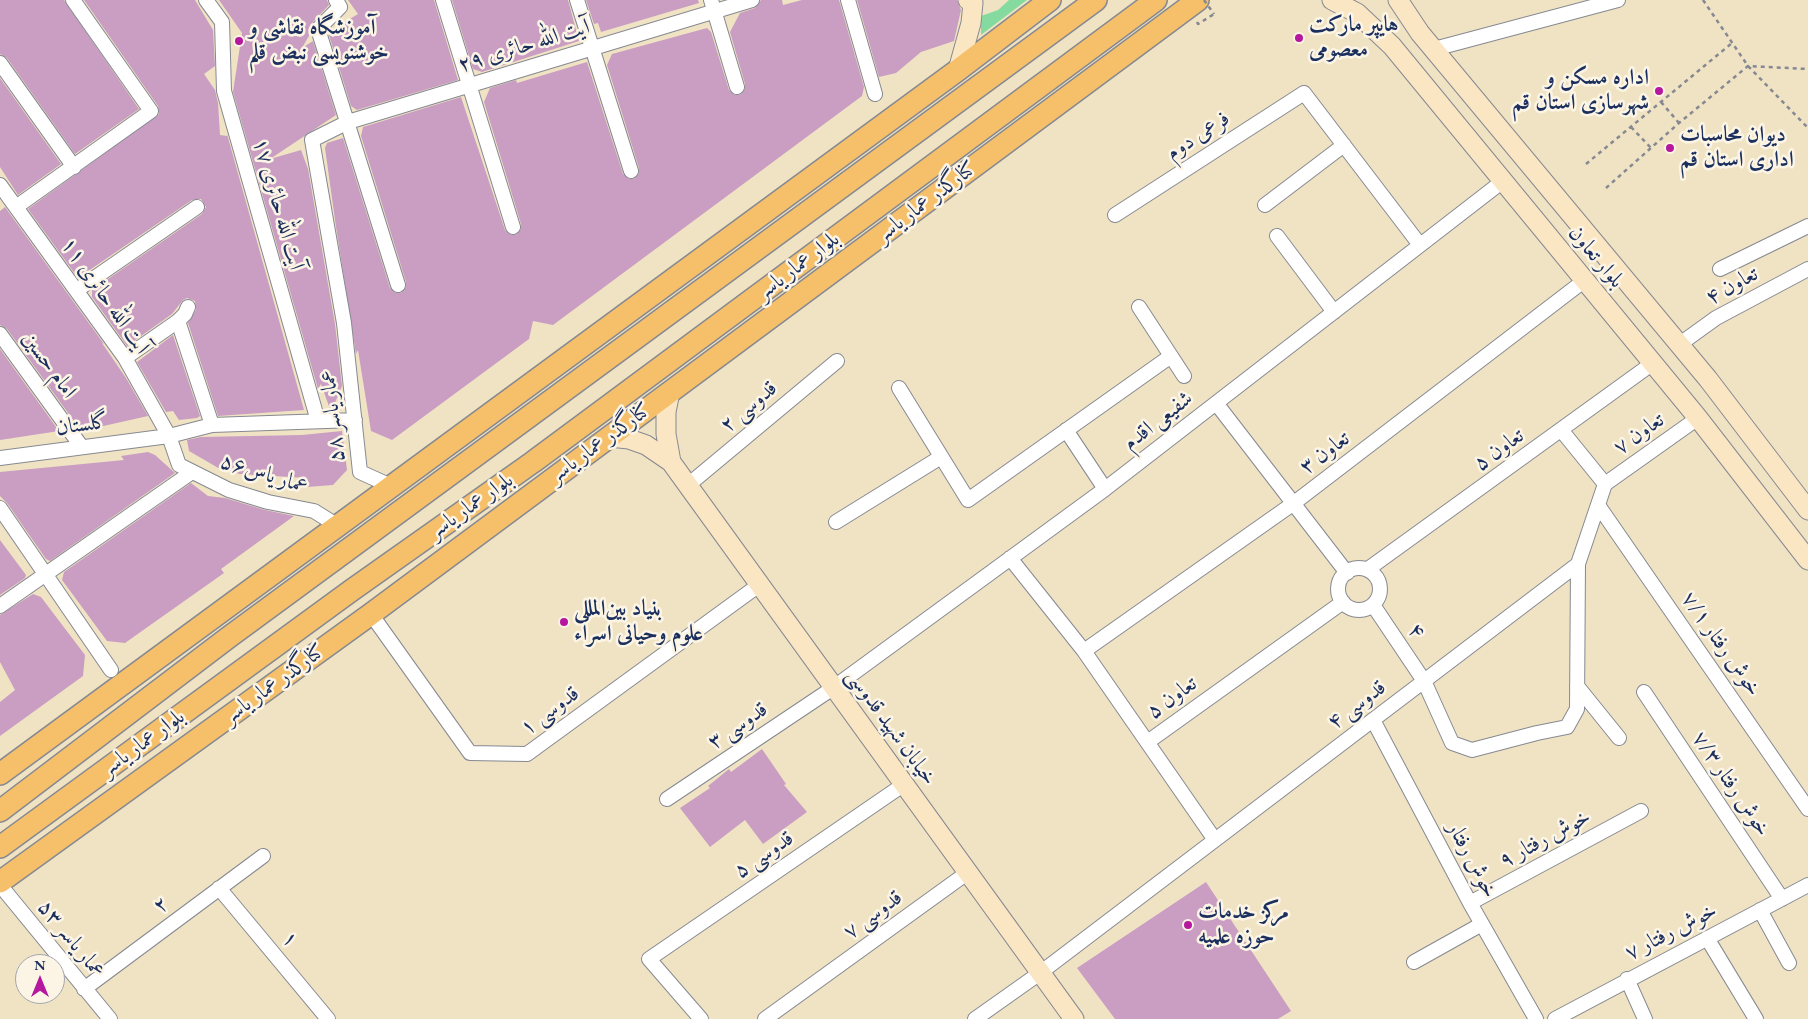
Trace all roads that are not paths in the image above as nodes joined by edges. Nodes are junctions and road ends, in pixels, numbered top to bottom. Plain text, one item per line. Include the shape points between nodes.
1 (73, 0) edge
2 (206, 0) edge
3 (336, 0) edge
4 (443, 0) edge
5 (577, 0) edge
6 (752, 0) edge
7 (848, 0) edge
8 (1050, 0) edge
9 (1096, 0) edge
10 (1156, 0) edge
11 (1198, 0) edge
12 (1332, 0) edge
13 (1398, 0) edge
14 (1618, 0) edge
15 (976, 1) edge
16 (713, 6) edge
17 (592, 47) junction
18 (1434, 49) junction
19 (0, 63) edge
20 (958, 70) junction
21 (469, 86) junction
22 (736, 87) dead end
23 (875, 94) dead end
24 (348, 122) junction
25 (312, 140) joint
26 (1344, 144) junction
27 (74, 167) junction
28 (631, 171) dead end
29 (1502, 181) junction
30 (2, 194) edge
31 (1266, 205) dead end
32 (16, 207) junction
33 (197, 207) dead end
34 (1115, 215) dead end
35 (1808, 226) edge
36 (513, 227) dead end
37 (1278, 236) dead end
38 (1420, 245) junction
39 (1720, 269) dead end
40 (1808, 269) edge
41 (1585, 280) junction
42 (398, 285) dead end
43 (77, 290) junction
44 (188, 307) dead end
45 (1139, 307) dead end
46 (1334, 312) junction
47 (178, 321) junction
48 (0, 334) edge
49 (1680, 344) junction
50 (1171, 356) junction
51 (125, 358) junction
52 (837, 361) dead end
53 (1653, 363) junction
54 (1184, 376) dead end
55 (537, 379) junction
56 (900, 388) dead end
57 (670, 392) junction
58 (553, 401) junction
59 (1216, 403) junction
60 (1698, 418) junction
61 (355, 420) junction
62 (318, 421) junction
63 (212, 425) junction
64 (1066, 430) junction
65 (1562, 431) junction
66 (169, 436) junction
67 (609, 437) junction
68 (81, 446) junction
69 (942, 457) junction
70 (0, 458) edge
71 (671, 462) junction
72 (192, 472) junction
73 (1605, 484) junction
74 (391, 486) junction
75 (688, 486) junction
76 (1105, 489) junction
77 (1294, 503) junction
78 (1598, 505) junction
79 (0, 508) edge
80 (1808, 510) edge
81 (836, 522) dead end
82 (338, 526) junction
83 (456, 549) junction
84 (1010, 558) junction
85 (1808, 560) edge
86 (1578, 564) junction
87 (1368, 570) junction
88 (1347, 573) junction
89 (46, 575) junction
90 (758, 585) junction
91 (352, 590) junction
92 (238, 599) junction
93 (1343, 602) junction
94 (1373, 605) junction
95 (0, 606) edge
96 (371, 614) junction
97 (1084, 651) junction
98 (111, 670) dead end
99 (175, 678) junction
100 (1424, 681) junction
101 (1577, 686) junction
102 (833, 688) junction
103 (1644, 692) dead end
104 (1373, 720) junction
105 (1619, 738) dead end
106 (1149, 741) junction
107 (0, 774) edge
108 (903, 785) junction
109 (667, 799) dead end
110 (1808, 809) edge
111 (0, 811) edge
112 (1641, 812) dead end
113 (1215, 840) junction
114 (0, 847) edge
115 (263, 856) dead end
116 (967, 873) junction
117 (0, 884) edge
118 (1808, 886) edge
119 (219, 888) junction
120 (1782, 899) junction
121 (1470, 903) junction
122 (1760, 910) junction
123 (1482, 924) junction
124 (1707, 938) junction
125 (1414, 962) dead end
126 (1789, 963) dead end
127 (1040, 973) junction
128 (1627, 979) junction
129 (84, 989) junction
130 (322, 1017) edge
131 (110, 1019) edge
132 (700, 1019) edge
133 (765, 1019) edge
134 (975, 1019) edge
135 (1074, 1019) edge
136 (1536, 1019) edge
137 (1555, 1019) edge
138 (1645, 1019) edge
139 (1756, 1019) edge

1 - 27 street via 151,111
2 - 62 street, آیت الله حائری ۱۷ via 222,22 224,91
3 - 24 street via 340,7 318,29
4 - 21 street
5 - 17 street
6 - 16 street, آیت الله حائری ۲۹
7 - 23 street
8 - 20 main road
9 - 58 main road, بلوار عمار یاسر
10 - 91 main road, بلوار عمار یاسر via 533,462
11 - 57 main road, کنارگذر عمار یاسر
12 - 29 main road, بلوار تعاون via 1356,13 1392,46
13 - 18 main road, بلوار تعاون
14 - 18 street
15 - 20 main road
16 - 17 street, آیت الله حائری ۲۹
16 - 22 street
17 - 21 street, آیت الله حائری ۲۹
17 - 28 street
18 - 49 main road, بلوار تعاون
19 - 27 street
20 - 55 main road
21 - 24 street, آیت الله حائری ۲۹
21 - 36 street
24 - 25 street, آیت الله حائری ۲۹
24 - 42 street
25 - 61 street, عمار یاسر ۵۸ via 344,322
26 - 31 street
26 - 34 street, فرعی دوم via 1304,93
26 - 38 street
27 - 32 street
29 - 38 street, شفیعی اقدم
29 - 41 main road, بلوار تعاون
30 - 32 street, آیت الله حائری ۱۱
32 - 43 street, آیت الله حائری ۱۱
33 - 43 street
35 - 39 street
37 - 46 street
38 - 46 street, شفیعی اقدم
40 - 49 street, تعاون ۴ via 1716,318
41 - 53 main road, بلوار تعاون
41 - 77 street, تعاون ۳
43 - 51 street, آیت الله حائری ۱۱
44 - 47 street
45 - 50 street
46 - 59 street, شفیعی اقدم
47 - 51 street
47 - 63 street
48 - 68 street, امام حسین
49 - 53 main road
49 - 80 main road, بلوار تعاون
50 - 54 street
50 - 64 street
51 - 66 street, آیت الله حائری ۱۱
52 - 75 street, قدوسی ۲
53 - 60 main road, بلوار تعاون
53 - 65 street, تعاون ۵
55 - 58 main road
55 - 74 main road
56 - 69 street
57 - 67 main road, کنارگذر عمار یاسر
57 - 71 main road via 666,434
58 - 99 main road, بلوار عمار یاسر
59 - 76 street, شفیعی اقدم
59 - 77 street
60 - 73 street, تعاون ۷
60 - 85 main road, بلوار تعاون
61 - 62 street, گلستان
61 - 74 street, عمار یاسر ۵۸ via 360,472
62 - 63 street, گلستان
63 - 66 street, گلستان
64 - 69 street via 968,500
64 - 76 street
65 - 73 street
65 - 87 street, تعاون ۵
66 - 68 street, گلستان
66 - 72 street, عمار یاس۵۶ via 179,466
67 - 71 main road via 646,444
67 - 83 main road, کنارگذر عمار یاسر
68 - 70 street, گلستان
69 - 81 street
71 - 75 main road, خیابان شهید قدوسی
72 - 82 street, عمار یاس۵۶ via 229,490 314,511
72 - 89 street
73 - 78 street
74 - 82 main road
75 - 90 main road, خیابان شهید قدوسی
76 - 84 street, شفیعی اقدم
77 - 88 street
77 - 97 street, تعاون ۳
78 - 86 street
78 - 110 street, خوش رفتار ۷/۱
79 - 89 street
82 - 92 main road
83 - 91 main road
83 - 96 main road, کنارگذر عمار یاسر
84 - 97 street
84 - 102 street, شفیعی اقدم
86 - 100 street, قدوسی ۴
86 - 101 street, ۴
87 - 88 street via 1353,569
87 - 94 street via 1378,579 1380,586 1378,600
88 - 93 street via 1338,583 1338,597
89 - 95 street
89 - 98 street
90 - 96 street, قدوسی ۱ via 527,754 470,753
90 - 102 main road, خیابان شهید قدوسی
91 - 114 main road, بلوار عمار یاسر
92 - 99 main road
92 - 107 main road
93 - 94 street via 1354,611
93 - 106 street, تعاون ۵
94 - 100 street, ۴
96 - 117 main road, کنارگذر عمار یاسر
97 - 106 street
99 - 111 main road, بلوار عمار یاسر
100 - 101 street, ۴ via 1452,744 1472,750 1567,727 1577,709
100 - 104 street, قدوسی ۴
101 - 105 street
102 - 108 main road, خیابان شهید قدوسی
102 - 109 street, قدوسی ۳
103 - 120 street, خوش رفتار ۷/۳
104 - 113 street, قدوسی ۴
104 - 121 street, خوش رفتار
106 - 113 street
108 - 116 main road, خیابان شهید قدوسی
108 - 132 street, قدوسی ۵ via 649,959
112 - 121 street, خوش رفتار ۹
113 - 127 street, قدوسی ۴
115 - 119 street, ۲
116 - 127 main road, خیابان شهید قدوسی
116 - 133 street, قدوسی ۷
117 - 129 street, عمار یاسر ۵۳
118 - 120 street, خوش رفتار ۷
119 - 129 street, ۲
119 - 130 street, ۱
120 - 122 street, خوش رفتار ۷
121 - 123 street, خوش رفتار
122 - 124 street, خوش رفتار ۷
122 - 126 street
123 - 125 street
123 - 136 street, خوش رفتار
124 - 128 street, خوش رفتار ۷
124 - 139 street
127 - 134 street, قدوسی ۴
127 - 135 main road, خیابان شهید قدوسی
128 - 137 street, خوش رفتار ۷
128 - 138 street
129 - 131 street, عمار یاسر ۵۳

